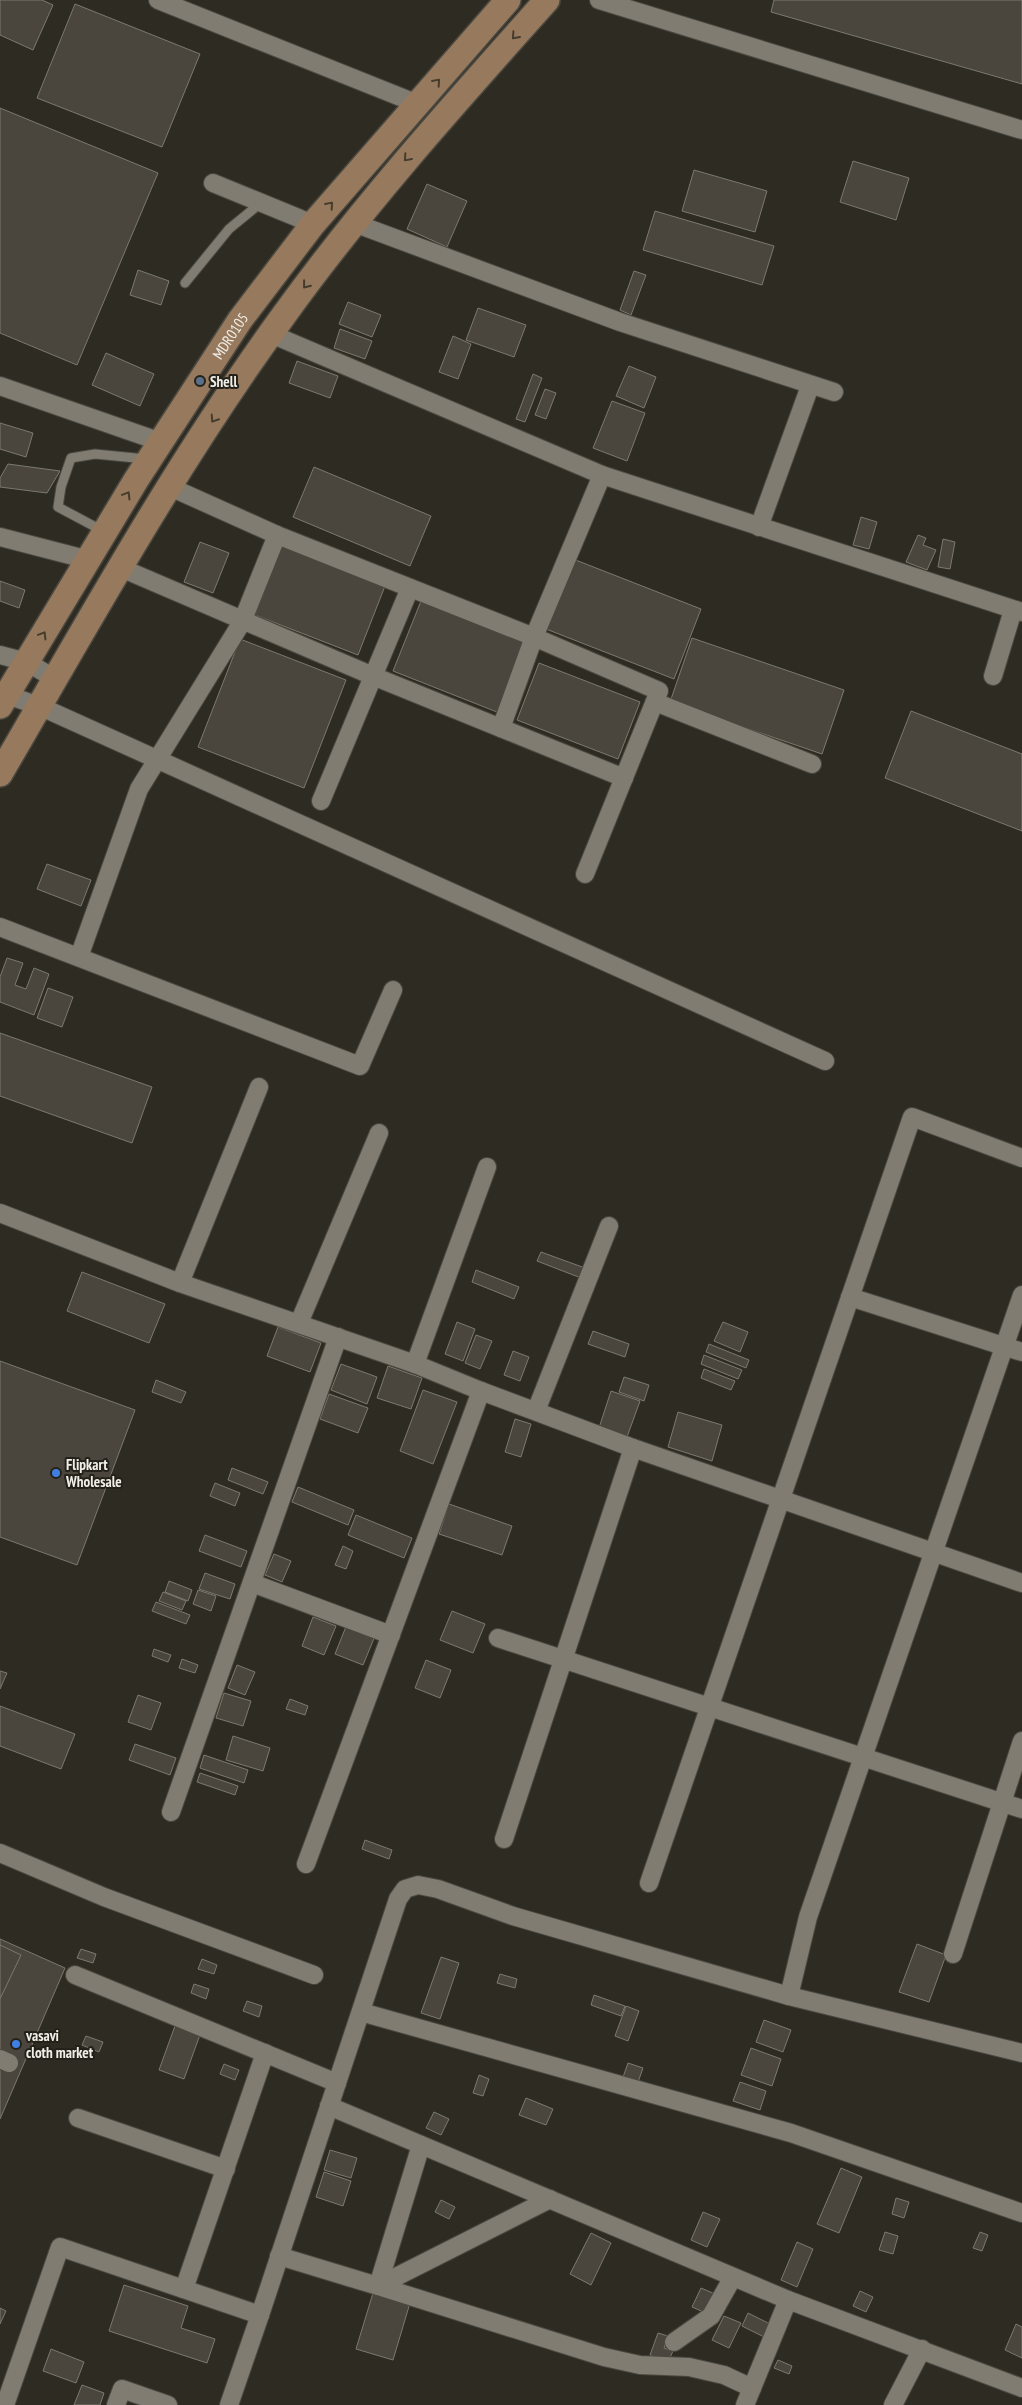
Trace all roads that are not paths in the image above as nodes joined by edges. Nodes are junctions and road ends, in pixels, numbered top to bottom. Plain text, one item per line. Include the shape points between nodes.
1 (158, 0) edge
2 (508, 0) edge
3 (547, 0) edge
4 (599, 0) edge
5 (418, 104) junction
6 (1022, 130) edge
7 (213, 183) dead end
8 (262, 202) junction
9 (354, 223) junction
10 (313, 224) junction
11 (185, 283) dead end
12 (271, 334) junction
13 (0, 386) edge
14 (810, 386) junction
15 (834, 392) dead end
16 (155, 451) junction
17 (602, 475) junction
18 (170, 487) junction
19 (759, 527) junction
20 (105, 532) junction
21 (277, 535) junction
22 (0, 537) edge
23 (89, 560) junction
24 (121, 568) junction
25 (410, 588) junction
26 (1018, 611) edge
27 (242, 622) junction
28 (534, 637) junction
29 (0, 655) edge
30 (27, 662) junction
31 (373, 676) junction
32 (993, 676) dead end
33 (55, 679) junction
34 (3, 701) edge
35 (655, 702) junction
36 (39, 706) junction
37 (501, 728) junction
38 (157, 760) junction
39 (812, 764) dead end
40 (0, 774) edge
41 (624, 778) junction
42 (321, 801) dead end
43 (585, 874) dead end
44 (0, 927) edge
45 (79, 957) junction
46 (393, 990) dead end
47 (825, 1061) dead end
48 (259, 1086) dead end
49 (379, 1134) dead end
50 (1022, 1158) edge
51 (487, 1167) dead end
52 (0, 1213) edge
53 (609, 1226) dead end
54 (180, 1283) junction
55 (850, 1296) junction
56 (1022, 1296) edge
57 (299, 1323) junction
58 (338, 1337) junction
59 (1004, 1346) junction
60 (1022, 1352) edge
61 (415, 1364) junction
62 (481, 1391) junction
63 (536, 1411) junction
64 (633, 1448) junction
65 (782, 1500) junction
66 (934, 1552) junction
67 (252, 1583) junction
68 (1022, 1583) edge
69 (391, 1635) junction
70 (498, 1638) dead end
71 (563, 1659) junction
72 (709, 1707) junction
73 (1022, 1741) edge
74 (863, 1757) junction
75 (1002, 1803) junction
76 (1022, 1809) edge
77 (170, 1812) dead end
78 (504, 1839) dead end
79 (0, 1853) edge
80 (306, 1864) dead end
81 (649, 1883) dead end
82 (953, 1954) dead end
83 (314, 1975) dead end
84 (75, 1976) dead end
85 (789, 1996) junction
86 (361, 2012) junction
87 (265, 2053) junction
88 (1022, 2053) edge
89 (337, 2083) junction
90 (329, 2106) junction
91 (78, 2118) dead end
92 (421, 2145) junction
93 (226, 2169) junction
94 (550, 2200) junction
95 (1022, 2213) edge
96 (278, 2256) junction
97 (733, 2277) junction
98 (378, 2286) junction
99 (184, 2289) junction
100 (788, 2300) junction
101 (260, 2315) junction
102 (674, 2342) dead end
103 (922, 2350) junction
104 (752, 2388) junction
105 (1022, 2388) edge
106 (5, 2405) edge
107 (116, 2405) edge
108 (168, 2405) edge
109 (229, 2405) edge
110 (745, 2405) edge
111 (893, 2405) edge

1 - 5 street
5 -> 2 main road, MDR0105
3 -> 9 main road via 406,158
4 - 6 street
10 -> 5 main road, MDR0105
7 - 8 street
8 - 10 street
8 - 11 lane via 229,229
9 -> 12 main road
9 - 14 street via 620,322
10 - 16 main road, MDR0105 via 240,320
12 - 17 street
12 -> 18 main road
13 - 16 street
14 - 15 street
14 - 19 street
20 -> 16 main road, MDR0105
16 - 20 lane via 71,458 58,507
17 - 19 street
17 - 28 street
18 - 21 street
18 - 24 main road
19 - 26 street
20 - 23 main road, MDR0105
21 - 25 street
21 - 27 street
22 - 23 street
30 -> 23 main road, MDR0105
24 - 27 street
24 - 33 main road
25 - 28 street
25 - 31 street
26 - 32 street
27 - 31 street
27 - 38 street
28 - 35 street via 659,691
28 - 37 street
29 - 30 street
30 - 33 street
30 - 34 main road, MDR0105
31 - 37 street
31 - 42 street
33 - 36 main road
34 - 36 street
35 - 39 street
35 - 41 street
36 - 38 street
36 - 40 main road
37 - 41 street
38 - 45 street via 139,789
38 - 47 street
41 - 43 street
44 - 45 street
45 - 46 street via 360,1066
48 - 54 street
49 - 57 street
50 - 55 street via 912,1117
51 - 61 street
52 - 54 street
53 - 63 street
54 - 57 street
55 - 59 street
55 - 65 street
56 - 59 street
57 - 58 street
58 - 61 street
58 - 67 street
59 - 60 street
59 - 66 street
61 - 62 street
62 - 63 street
62 - 69 street
63 - 64 street
64 - 65 street
64 - 71 street
65 - 66 street
65 - 72 street
66 - 68 street
66 - 74 street
67 - 69 street
67 - 77 street
69 - 80 street
70 - 71 street
71 - 72 street
71 - 78 street
72 - 74 street
72 - 81 street
73 - 75 street
74 - 75 street
74 - 85 street via 808,1917
75 - 76 street
75 - 82 street
79 - 83 street via 104,1897
84 - 87 street
85 - 86 street via 418,1885 405,1889 398,1899
85 - 88 street
86 - 89 street
86 - 95 street via 791,2133
87 - 89 street
87 - 93 street
89 - 90 street
90 - 92 street
90 - 96 street
91 - 93 street
92 - 94 street
92 - 98 street
93 - 99 street
94 - 97 street
94 - 98 street
96 - 98 street
96 - 101 street
97 - 100 street
97 - 102 street via 712,2316
98 - 104 street via 604,2357 640,2365 689,2367 724,2375
99 - 101 street
99 - 106 street via 60,2247
100 - 103 street
100 - 104 street
101 - 109 street
103 - 105 street
103 - 111 street
104 - 110 street
107 - 108 street via 122,2389

